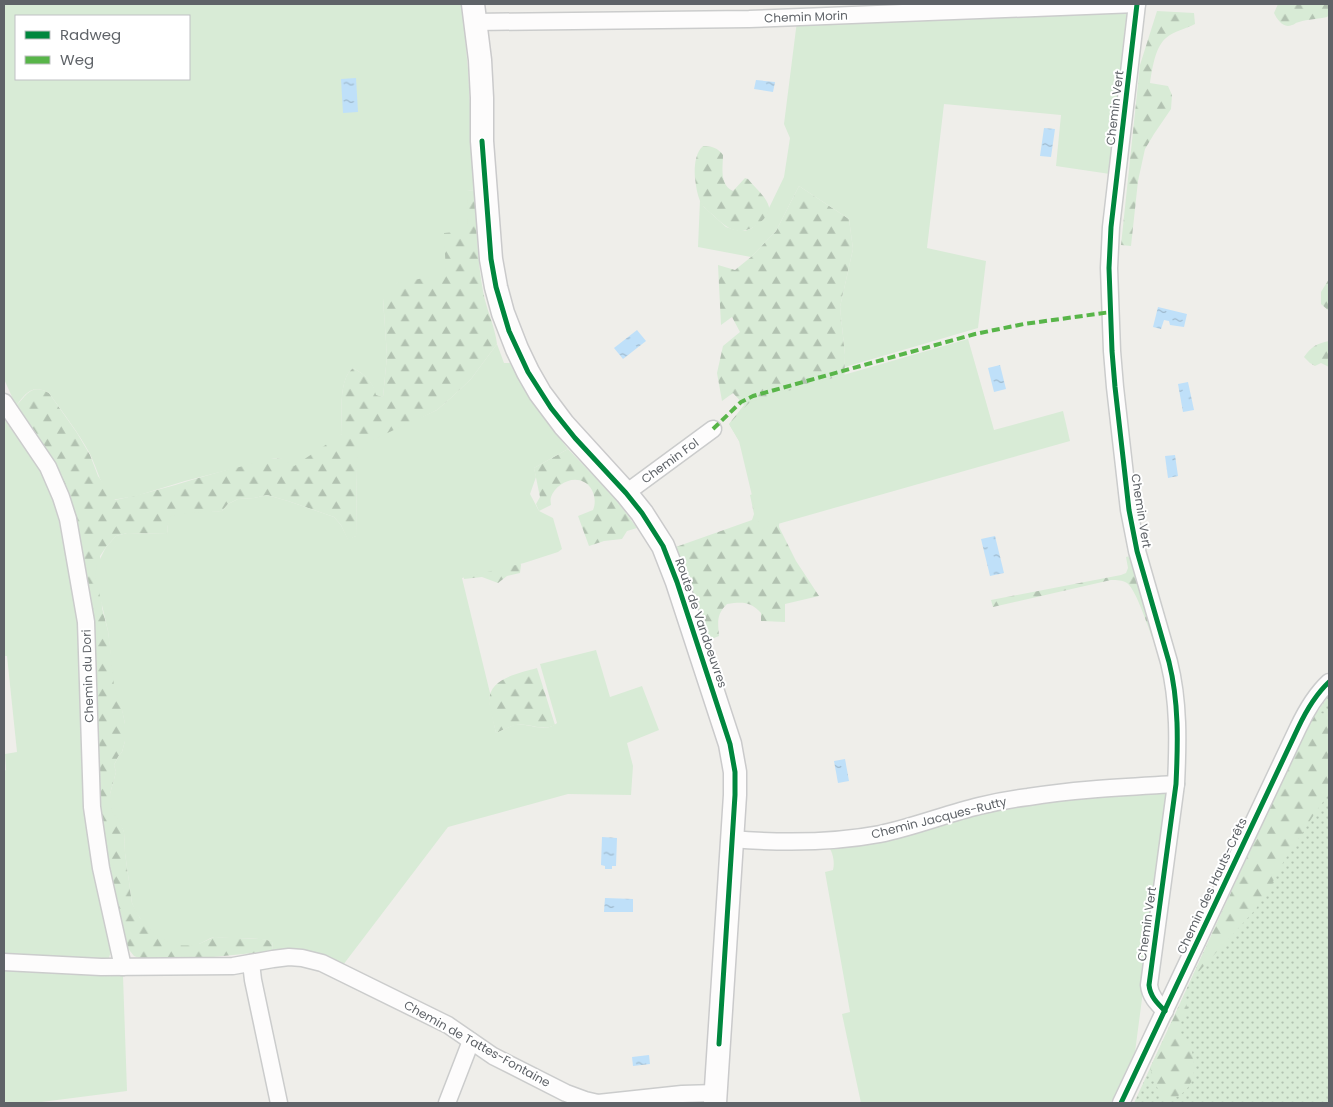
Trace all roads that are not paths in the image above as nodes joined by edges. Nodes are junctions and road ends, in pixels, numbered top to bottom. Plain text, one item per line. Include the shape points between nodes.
1 (1137, 4) edge
2 (474, 13) edge
3 (4, 402) edge
4 (713, 429) dead end
5 (626, 493) junction
6 (1329, 682) edge
7 (1176, 784) junction
8 (732, 839) junction
9 (4, 962) edge
10 (251, 964) junction
11 (124, 967) junction
12 (1165, 1011) junction
13 (471, 1041) junction
14 (716, 1098) edge
15 (279, 1103) edge
16 (447, 1103) edge
17 (1121, 1103) edge

1 - 2 street, Chemin Morin via 749,19
1 - 7 street, Chemin Vert via 1111,226 1112,351 1129,510 1137,551 1173,679 1178,719
2 - 5 main road, Route de Vandoeuvres via 480,60 490,251 503,313 540,393 575,438
3 - 11 street, Chemin du Dori via 48,467 68,519 86,622 92,807 101,868
4 - 5 street, Chemin Fol
5 - 8 main road, Route de Vandoeuvres via 655,532 669,559 726,730 735,772
6 - 12 street, Chemin des Hauts-Crêts via 1309,705
7 - 8 street, Chemin Jacques-Rutty via 1027,797 858,837 794,841
7 - 12 street, Chemin Vert via 1149,985 1152,996
8 - 14 main road, Route de Vandoeuvres
9 - 11 street, Chemin de Tattes-Fontaine
10 - 11 street, Chemin de Tattes-Fontaine
10 - 13 street, Chemin de Tattes-Fontaine via 289,958 322,963 448,1025
10 - 15 street
12 - 17 street, Chemin des Hauts-Crêts
13 - 14 street, Chemin de Tattes-Fontaine via 493,1056 566,1093 598,1103 682,1094
13 - 16 street

